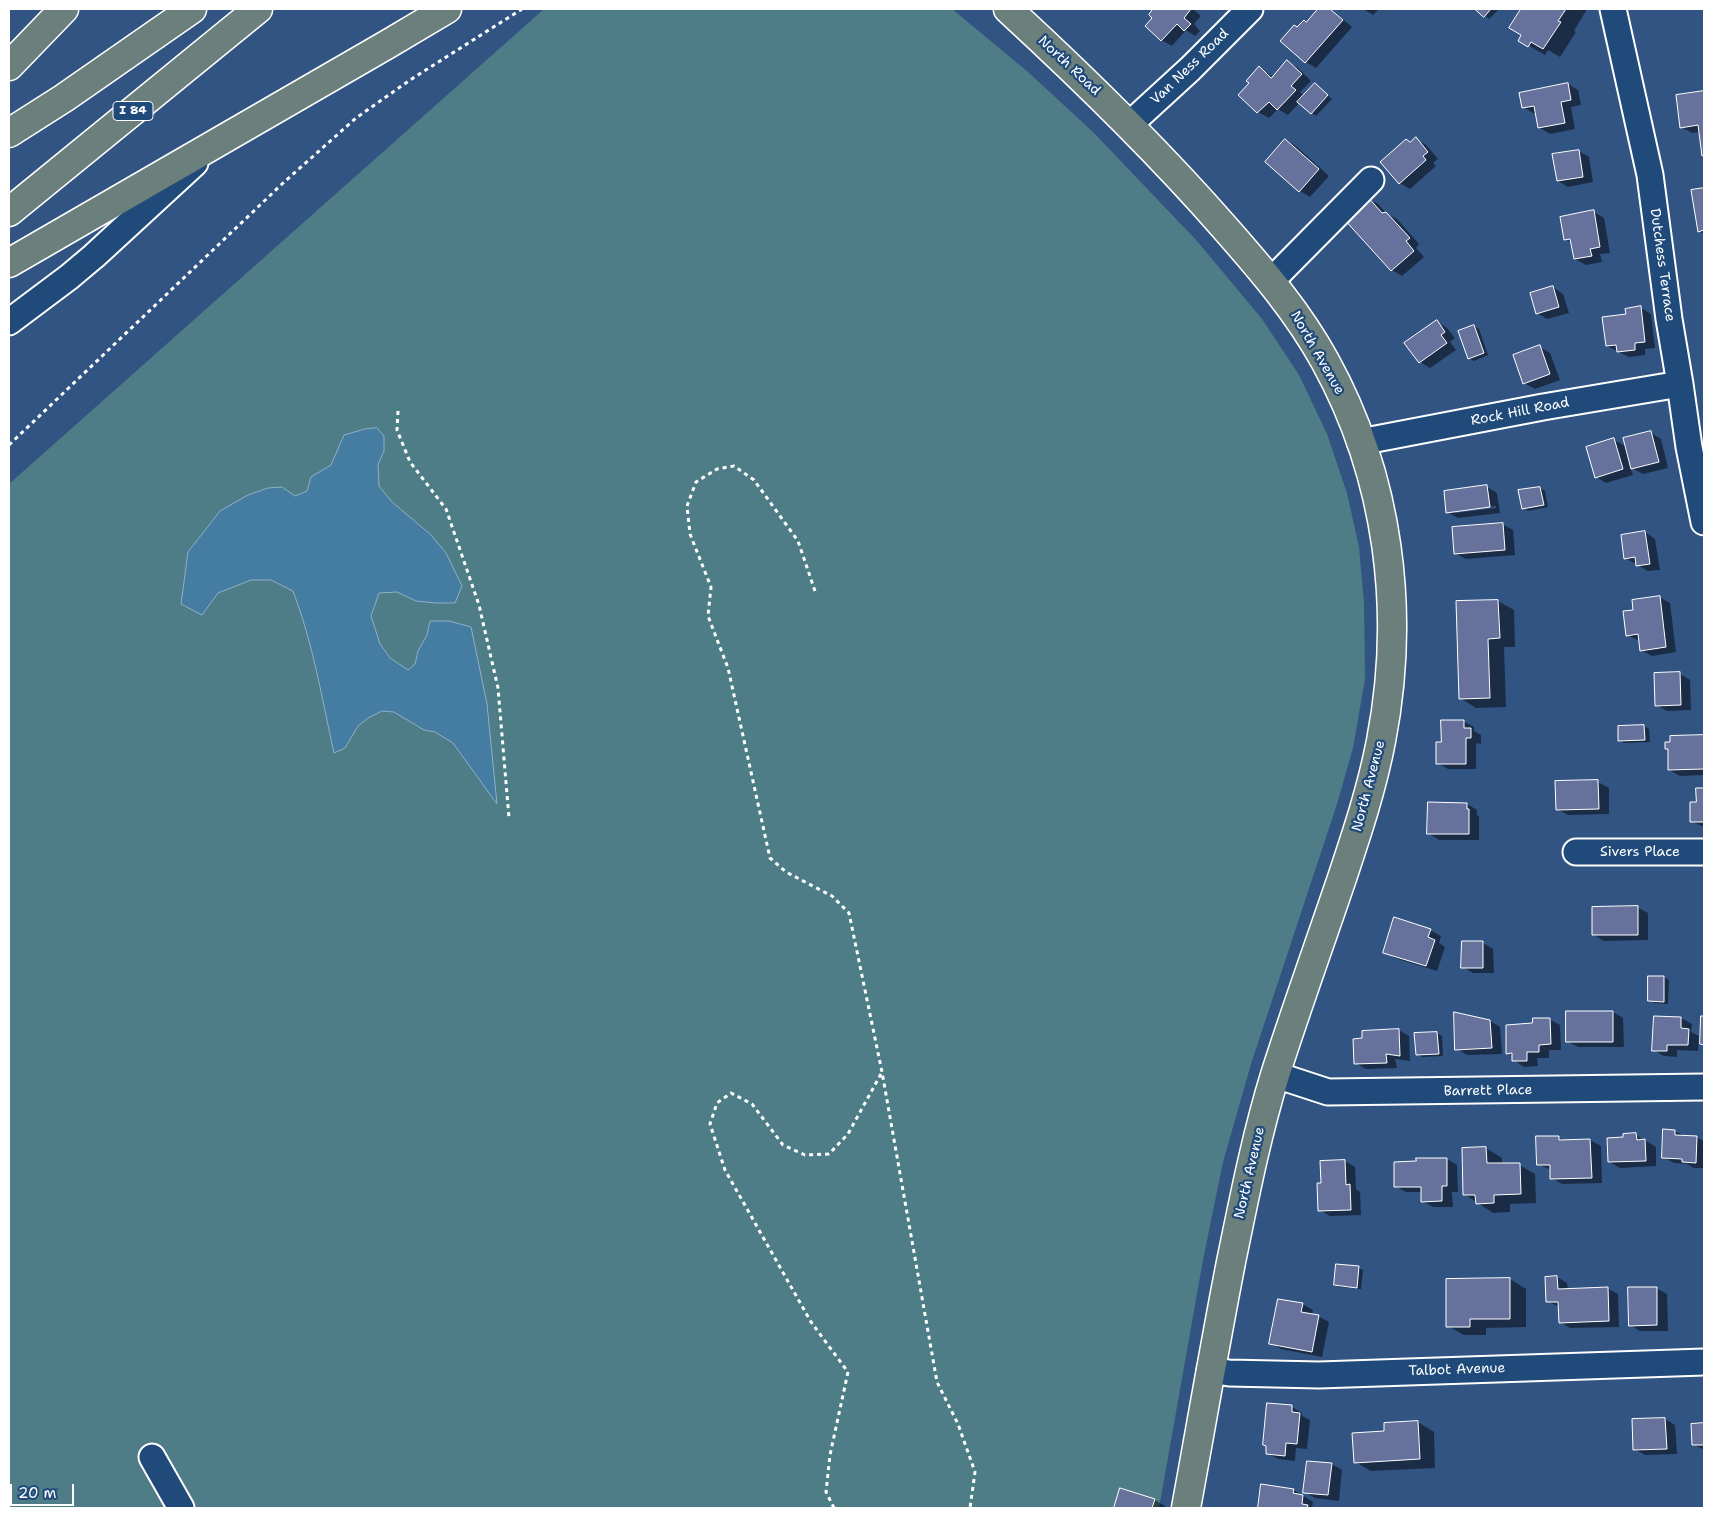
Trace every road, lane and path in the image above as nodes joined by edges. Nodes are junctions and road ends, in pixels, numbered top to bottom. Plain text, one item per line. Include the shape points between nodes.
1 (64, 9) edge
2 (192, 9) edge
3 (258, 9) edge
4 (447, 9) edge
5 (522, 9) edge
6 (1008, 9) edge
7 (1250, 9) edge
8 (1613, 9) edge
9 (9, 66) edge
10 (1130, 124) junction
11 (9, 133) edge
12 (216, 143) junction
13 (1371, 180) dead end
14 (9, 212) edge
15 (9, 263) edge
16 (1271, 281) junction
17 (9, 322) edge
18 (1680, 384) junction
19 (398, 411) dead end
20 (1360, 442) junction
21 (9, 445) edge
22 (1704, 522) edge
23 (815, 591) dead end
24 (509, 818) dead end
25 (1576, 852) dead end
26 (1704, 852) edge
27 (882, 1072) junction
28 (1276, 1075) junction
29 (1704, 1087) edge
30 (1704, 1362) edge
31 (1210, 1370) junction
32 (152, 1458) dead end
33 (181, 1508) edge
34 (834, 1508) edge
35 (970, 1508) edge
36 (1186, 1508) edge

1 - 9 main road
2 - 11 main road
3 - 14 main road, I 84
4 - 12 main road
5 - 21 path via 356,118 282,184
6 - 10 main road, North Road
7 - 10 street, Van Ness Road
8 - 18 street, Dutchess Terrace via 1650,175
10 - 16 main road, North Avenue
12 - 15 main road
12 - 17 street via 94,256
13 - 16 street
16 - 20 main road, North Avenue via 1325,361 1340,389
18 - 20 street, Rock Hill Road via 1543,406
18 - 22 street, Dutchess Terrace
19 - 24 path via 397,430 410,462 446,509 479,605 498,688
20 - 28 main road, North Avenue via 1376,494 1389,560 1393,637 1388,703 1375,772 1361,820
23 - 27 path via 798,541 754,480 734,466 716,470 696,482 687,506 690,534 711,587 708,616 728,668 770,858 786,872 832,896 849,913
25 - 26 street, Sivers Place
27 - 34 path via 848,1134 828,1154 805,1155 783,1145 752,1104 731,1093 717,1102 710,1124 725,1170 754,1224 811,1322 848,1372 830,1455 826,1492
27 - 35 path via 937,1382 958,1424 975,1472
28 - 29 street, Barrett Place via 1328,1092
28 - 31 main road, North Avenue via 1242,1202
30 - 31 street, Talbot Avenue via 1319,1375
31 - 36 main road, North Avenue
32 - 33 street

